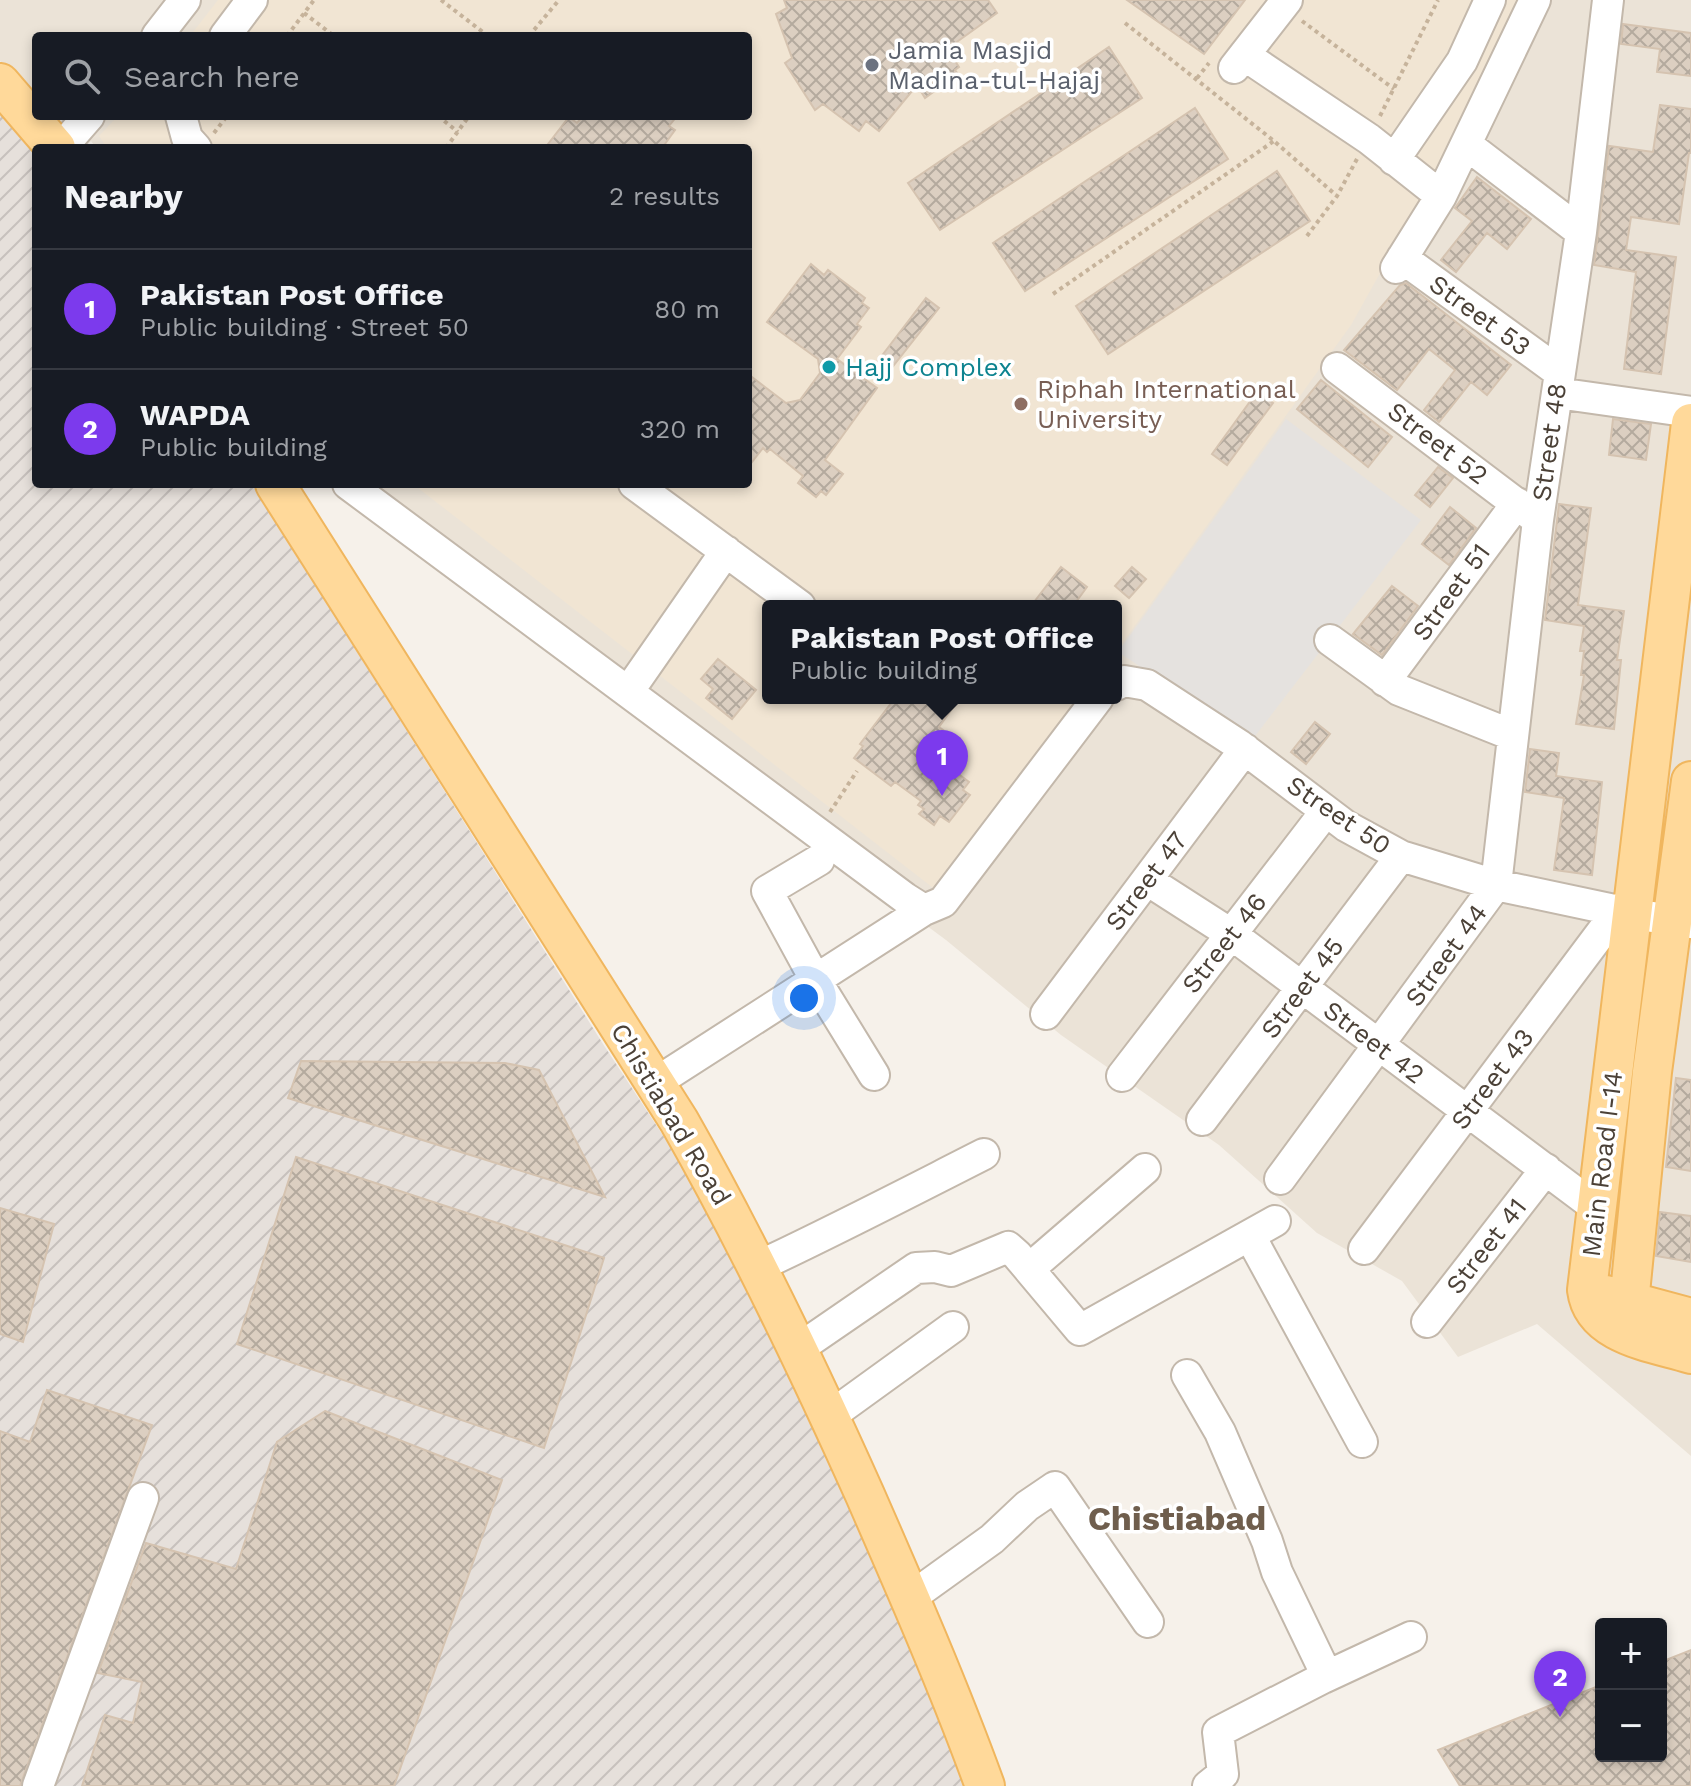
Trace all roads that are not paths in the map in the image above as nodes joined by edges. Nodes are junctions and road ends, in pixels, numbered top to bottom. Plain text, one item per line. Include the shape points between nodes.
1 (185, 0) edge
2 (252, 0) edge
3 (1490, 0) edge
4 (1535, 0) edge
5 (1608, 0) edge
6 (1284, 3) edge
7 (160, 32) edge
8 (228, 32) edge
9 (0, 83) edge
10 (32, 119) edge
11 (33, 120) edge
12 (85, 120) edge
13 (182, 120) edge
14 (54, 144) edge
15 (62, 144) edge
16 (192, 144) edge
17 (1467, 145) junction
18 (1394, 160) junction
19 (1441, 196) junction
20 (1581, 232) junction
21 (1337, 368) dead end
22 (1558, 382) junction
23 (1691, 412) edge
24 (1691, 423) edge
25 (278, 488) edge
26 (353, 488) edge
27 (640, 488) edge
28 (1528, 511) junction
29 (726, 551) junction
30 (792, 600) edge
31 (1330, 640) dead end
32 (1385, 681) junction
33 (1122, 682) edge
34 (628, 692) junction
35 (1093, 704) edge
36 (1512, 735) junction
37 (1245, 749) junction
38 (1691, 781) edge
39 (1326, 811) junction
40 (818, 846) junction
41 (1401, 856) junction
42 (1147, 880) junction
43 (1496, 885) junction
44 (933, 906) junction
45 (1626, 912) junction
46 (1682, 921) edge
47 (1231, 934) junction
48 (815, 979) junction
49 (1303, 988) junction
50 (1046, 1014) dead end
51 (1380, 1046) junction
52 (874, 1075) dead end
53 (1122, 1076) dead end
54 (655, 1083) junction
55 (1468, 1111) junction
56 (1202, 1120) dead end
57 (984, 1154) dead end
58 (1145, 1169) dead end
59 (1546, 1169) junction
60 (1280, 1179) dead end
61 (1598, 1209) junction
62 (1364, 1249) dead end
63 (757, 1267) junction
64 (1029, 1269) junction
65 (1628, 1317) junction
66 (1691, 1318) edge
67 (1427, 1322) dead end
68 (953, 1327) dead end
69 (798, 1349) junction
70 (1691, 1354) edge
71 (1187, 1375) dead end
72 (830, 1416) junction
73 (1362, 1442) dead end
74 (143, 1498) dead end
75 (910, 1598) junction
76 (1148, 1622) dead end
77 (1411, 1637) dead end
78 (1327, 1676) junction
79 (38, 1786) edge
80 (985, 1786) edge
81 (1208, 1786) edge

1 - 7 street
2 - 8 street
3 - 18 street via 1462,61
4 - 17 street
5 - 20 street, Street 48
6 - 18 street via 1239,61 1369,139
9 - 10 main road
11 - 14 main road
12 - 15 street
13 - 16 street
17 - 19 street
17 - 20 street
18 - 19 street
19 - 22 street, Street 53 via 1399,263
20 - 22 street, Street 48
21 - 28 street, Street 52
22 - 23 street
22 - 28 street, Street 48
24 - 45 main road, Main Road I-14
25 - 54 main road, Chistiabad Road
26 - 34 street
27 - 29 street
28 - 32 street, Street 51
28 - 36 street, Street 48
29 - 30 street
29 - 34 street
31 - 32 street
32 - 36 street
33 - 37 street, Street 50 via 1147,685
34 - 40 street
35 - 44 street
36 - 43 street, Street 48
37 - 39 street, Street 50
37 - 42 street, Street 47
38 - 46 main road, Main Road I-14
39 - 41 street, Street 50
39 - 47 street, Street 46
40 - 44 street via 914,905
40 - 48 street via 767,891
41 - 43 street, Street 50
41 - 49 street, Street 45
42 - 47 street, Street 42
42 - 50 street, Street 47
43 - 45 street, Street 50
43 - 51 street, Street 44
44 - 48 street
45 - 46 street, Street 50
45 - 55 street, Street 43
45 - 61 main road, Main Road I-14
46 - 65 main road, Main Road I-14 via 1652,1072
47 - 49 street, Street 42
47 - 53 street, Street 46
48 - 52 street
48 - 54 street
49 - 51 street, Street 42
49 - 56 street, Street 45
51 - 55 street, Street 42
51 - 60 street, Street 44
54 - 63 main road, Chistiabad Road
55 - 59 street, Street 42
55 - 62 street, Street 43
57 - 63 street
58 - 64 street
59 - 61 street, Street 42
59 - 67 street, Street 41
61 - 65 main road, Main Road I-14 via 1587,1290
63 - 69 main road, Chistiabad Road
64 - 69 street via 1008,1247 951,1271 916,1268
64 - 73 street via 1080,1330 1262,1228
65 - 66 main road
65 - 70 main road
68 - 72 street
69 - 72 main road, Chistiabad Road
71 - 78 street via 1220,1432 1277,1572
72 - 75 main road, Chistiabad Road
74 - 79 street
75 - 76 street via 1055,1487
75 - 80 main road, Chistiabad Road
77 - 78 street
78 - 81 street via 1218,1732 1223,1774

